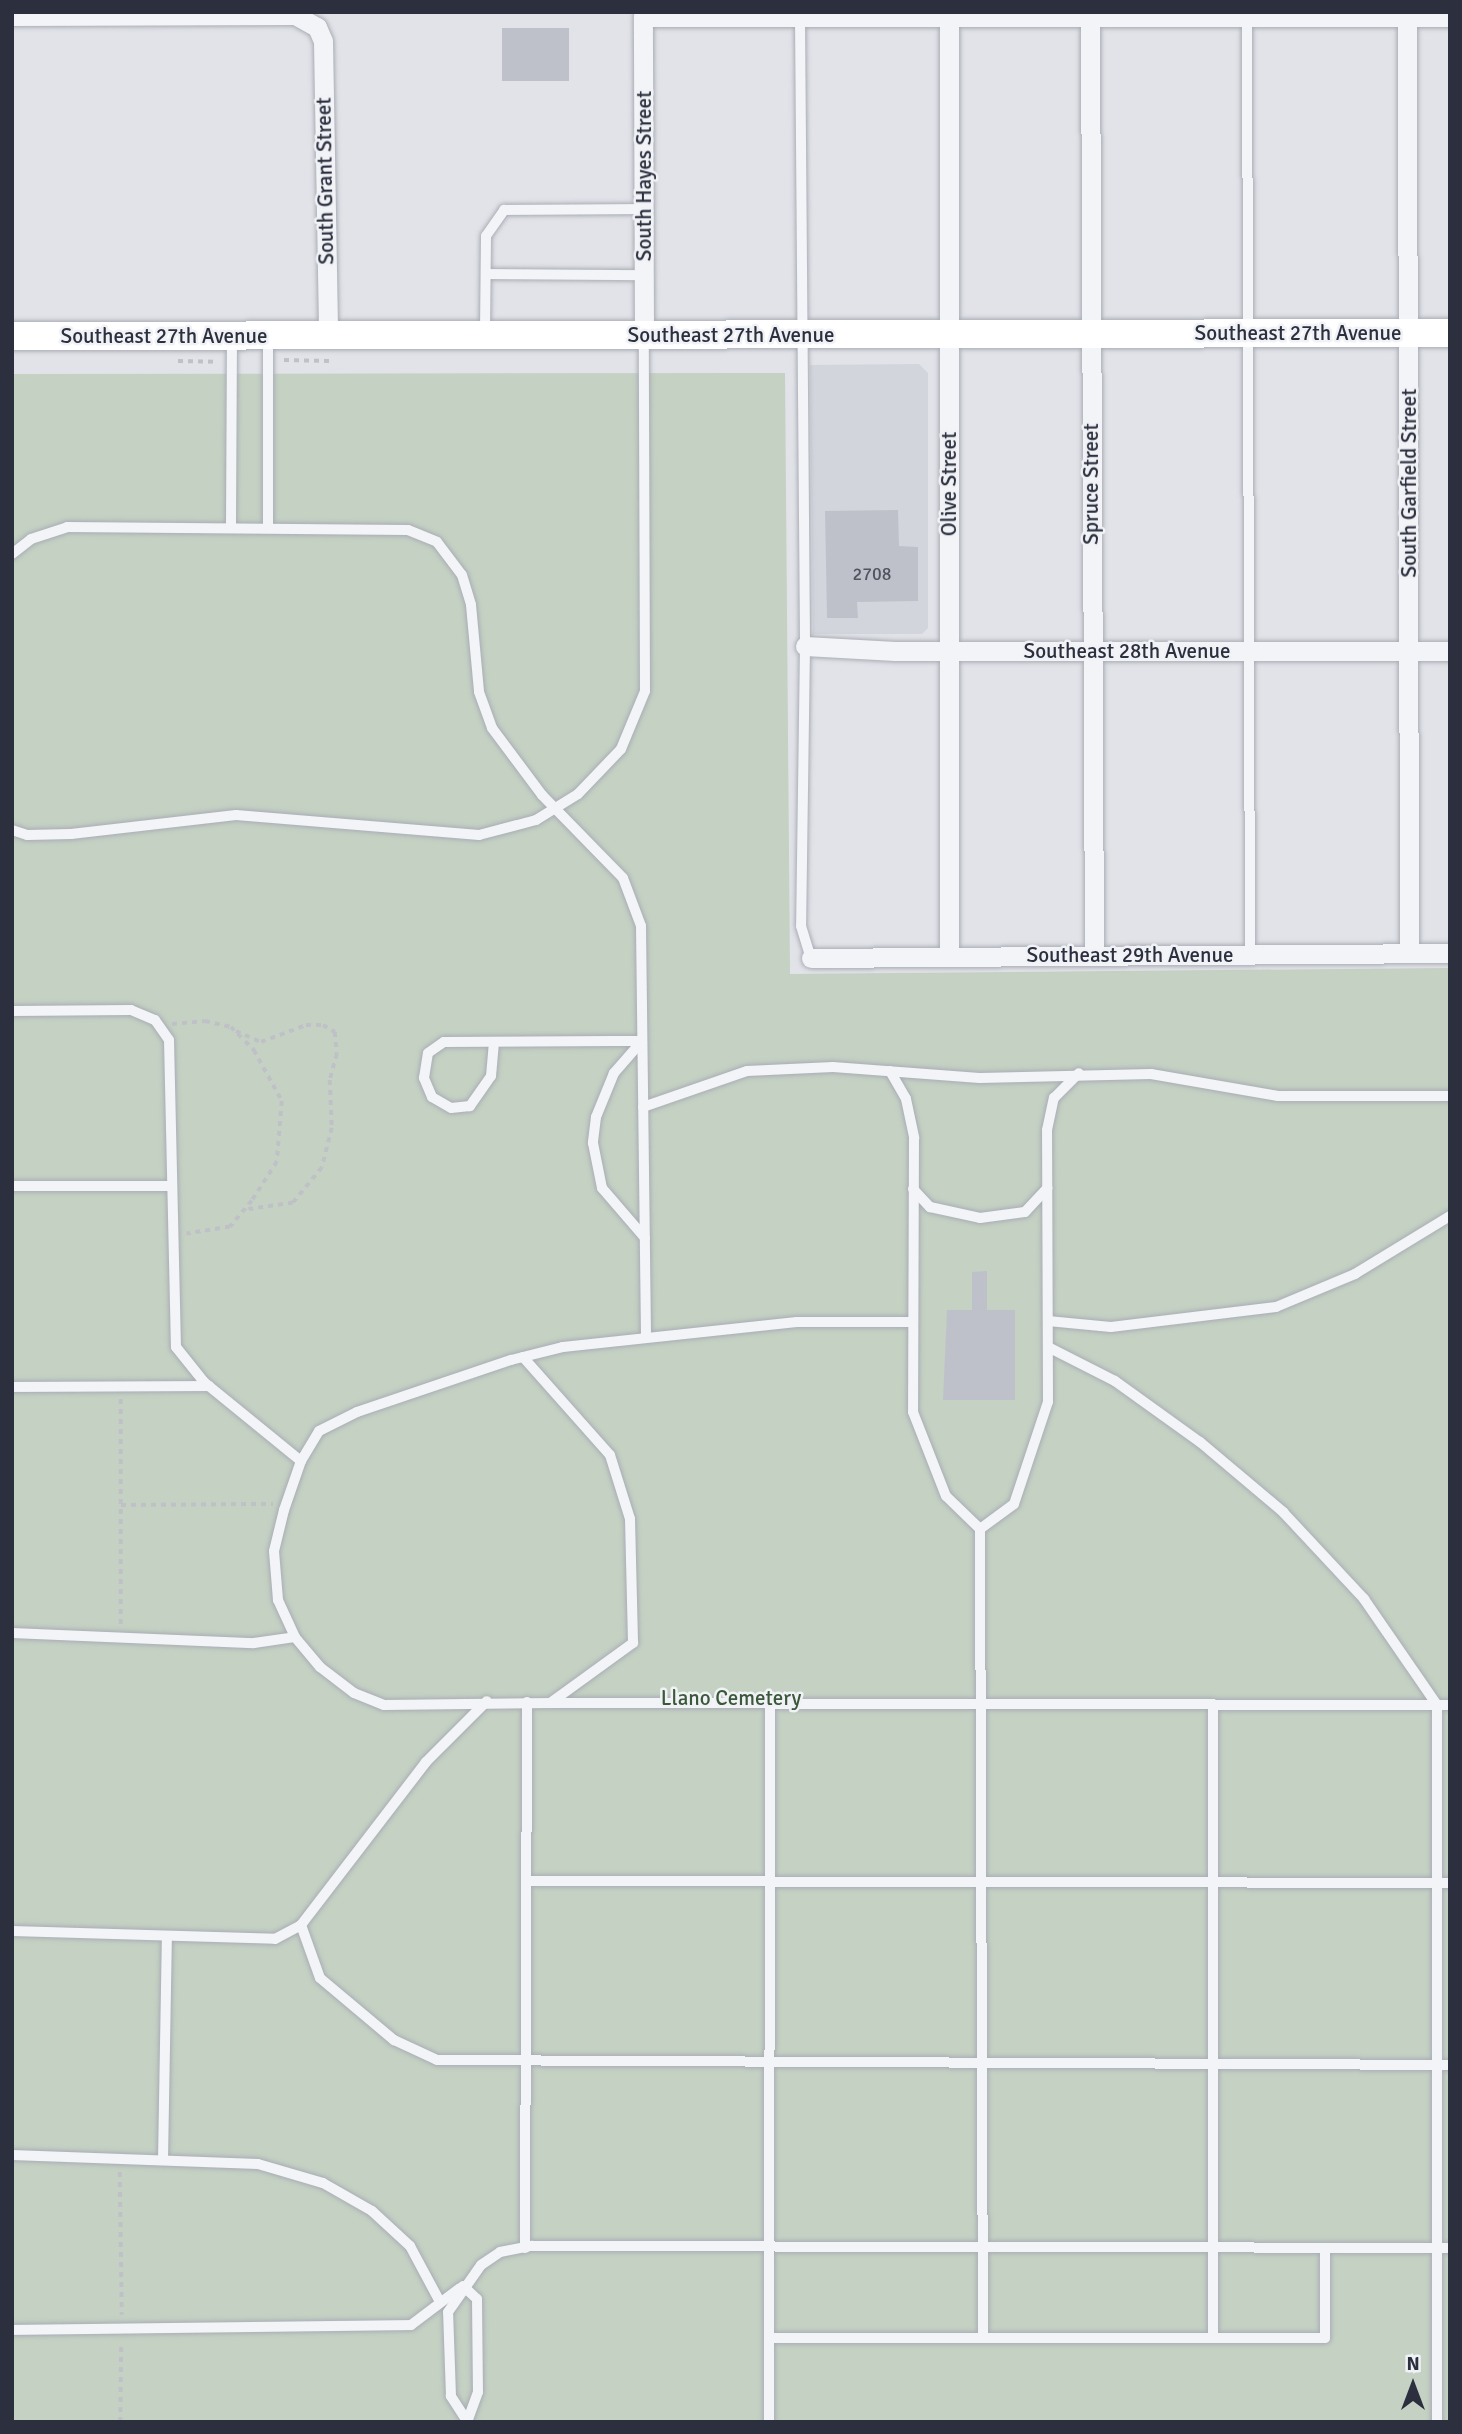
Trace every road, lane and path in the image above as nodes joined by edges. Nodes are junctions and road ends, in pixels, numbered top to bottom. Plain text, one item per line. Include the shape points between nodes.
1 (1407, 14) edge
2 (643, 15) edge
3 (949, 15) edge
4 (1090, 15) edge
5 (1247, 15) edge
6 (13, 16) edge
7 (1450, 17) edge
8 (800, 18) junction
9 (306, 19) edge
10 (644, 209) junction
11 (485, 274) junction
12 (644, 275) junction
13 (1090, 333) junction
14 (1247, 333) junction
15 (1409, 333) junction
16 (1450, 333) edge
17 (803, 334) junction
18 (949, 334) junction
19 (644, 335) junction
20 (12, 336) edge
21 (485, 336) junction
22 (232, 337) junction
23 (268, 337) junction
24 (333, 349) junction
25 (283, 362) dead end
26 (231, 526) junction
27 (268, 527) junction
28 (12, 554) edge
29 (805, 646) junction
30 (949, 651) junction
31 (1409, 651) junction
32 (1450, 651) edge
33 (1091, 652) junction
34 (1253, 652) junction
35 (555, 807) junction
36 (12, 830) edge
37 (1409, 953) junction
38 (1450, 953) edge
39 (1250, 954) junction
40 (1094, 955) junction
41 (949, 957) junction
42 (811, 958) joint
43 (12, 1011) edge
44 (161, 1028) junction
45 (234, 1031) junction
46 (642, 1041) junction
47 (494, 1042) junction
48 (890, 1071) junction
49 (1079, 1073) junction
50 (1450, 1096) edge
51 (643, 1107) junction
52 (12, 1186) edge
53 (170, 1186) junction
54 (1047, 1188) junction
55 (912, 1189) junction
56 (245, 1210) junction
57 (1450, 1216) edge
58 (170, 1234) junction
59 (645, 1238) junction
60 (1048, 1321) junction
61 (909, 1322) junction
62 (646, 1336) junction
63 (1048, 1347) junction
64 (523, 1357) junction
65 (121, 1386) junction
66 (209, 1386) junction
67 (12, 1387) edge
68 (301, 1461) junction
69 (286, 1504) junction
70 (121, 1505) junction
71 (980, 1529) junction
72 (12, 1633) edge
73 (121, 1637) junction
74 (295, 1637) junction
75 (487, 1702) junction
76 (527, 1702) junction
77 (550, 1703) junction
78 (770, 1704) junction
79 (981, 1704) junction
80 (1213, 1704) junction
81 (1437, 1705) junction
82 (1450, 1705) edge
83 (526, 1881) junction
84 (770, 1882) junction
85 (982, 1882) junction
86 (1213, 1883) junction
87 (1437, 1883) junction
88 (1450, 1883) edge
89 (301, 1924) junction
90 (12, 1931) edge
91 (167, 1936) junction
92 (525, 2064) junction
93 (770, 2064) junction
94 (982, 2064) junction
95 (1213, 2064) junction
96 (1437, 2065) junction
97 (1450, 2065) edge
98 (12, 2155) edge
99 (120, 2159) junction
100 (163, 2161) junction
101 (770, 2247) junction
102 (983, 2247) junction
103 (525, 2248) junction
104 (1213, 2248) junction
105 (1325, 2248) junction
106 (1437, 2248) junction
107 (1450, 2248) edge
108 (463, 2286) junction
109 (440, 2302) junction
110 (122, 2329) junction
111 (12, 2330) edge
112 (770, 2338) junction
113 (983, 2338) junction
114 (1213, 2338) junction
115 (467, 2421) edge
116 (120, 2422) edge
117 (769, 2422) edge
118 (1437, 2422) edge

1 - 5 street
1 - 7 street
1 - 15 street, South Garfield Street
2 - 8 street
2 - 10 street, South Hayes Street
3 - 4 street
3 - 8 street
3 - 18 street, Olive Street
4 - 5 street
4 - 13 street, Spruce Street
5 - 14 lane
6 - 9 street
8 - 17 lane
9 - 24 street, South Grant Street via 323,41
10 - 11 lane via 504,210 488,227
10 - 12 street, South Hayes Street
11 - 12 lane
11 - 21 lane
12 - 19 street, South Hayes Street
13 - 14 main road, Southeast 27th Avenue
13 - 18 main road, Southeast 27th Avenue
13 - 33 street, Spruce Street
14 - 15 main road, Southeast 27th Avenue
14 - 34 lane
15 - 16 main road, Southeast 27th Avenue
15 - 31 street, South Garfield Street
17 - 18 main road, Southeast 27th Avenue
17 - 19 main road, Southeast 27th Avenue
17 - 29 lane
18 - 30 street, Olive Street
19 - 21 main road, Southeast 27th Avenue
19 - 35 lane via 645,691 621,749 578,794
20 - 22 main road, Southeast 27th Avenue
21 - 24 main road, Southeast 27th Avenue
22 - 23 main road, Southeast 27th Avenue
22 - 26 lane
23 - 24 main road, Southeast 27th Avenue
23 - 27 lane
24 - 25 path
26 - 27 lane
26 - 28 lane via 67,527 31,540
27 - 35 lane via 408,530 437,542 461,575 471,605 479,691 492,729
29 - 30 street, Southeast 28th Avenue
29 - 42 lane via 802,926
30 - 33 street, Southeast 28th Avenue
30 - 41 street, Olive Street
31 - 32 street, Southeast 28th Avenue
31 - 34 street, Southeast 28th Avenue
31 - 37 street, South Garfield Street
33 - 34 street, Southeast 28th Avenue
33 - 40 street, Spruce Street
34 - 39 lane
35 - 36 lane via 536,820 479,835 292,816 186,818 71,834 27,835
35 - 46 lane via 623,878 641,926
37 - 38 street, Southeast 29th Avenue
37 - 39 street, Southeast 29th Avenue
39 - 40 street, Southeast 29th Avenue
40 - 41 street, Southeast 29th Avenue
41 - 42 street, Southeast 29th Avenue
43 - 44 lane via 131,1010 155,1020
44 - 45 path via 178,1021 205,1021
44 - 53 lane via 169,1040
45 - 56 path via 254,1050 282,1101 277,1162
45 - 56 path via 261,1042 306,1025 323,1024 335,1032 337,1054 330,1080 332,1128 322,1168 293,1203
46 - 47 lane
46 - 51 lane
46 - 59 lane via 614,1073 596,1117 593,1143 602,1188
47 - 47 lane via 444,1042 428,1054 424,1077 432,1097 451,1108 470,1106 491,1076
48 - 49 lane via 980,1077
48 - 51 lane via 747,1071
48 - 55 lane via 906,1099 914,1138
49 - 50 lane via 1151,1074 1278,1096
49 - 54 lane via 1054,1098 1046,1130
51 - 59 lane
52 - 53 lane
53 - 58 lane
54 - 55 lane via 1025,1212 980,1218 930,1207
54 - 60 lane
55 - 61 lane
56 - 58 path via 230,1227 202,1235
57 - 60 lane via 1354,1274 1276,1307 1111,1327
58 - 66 lane via 176,1347
59 - 62 lane
60 - 63 lane
61 - 62 lane via 797,1322
61 - 71 lane via 913,1412 927,1457 946,1496
62 - 64 lane
63 - 71 lane via 1048,1402 1033,1458 1014,1504
63 - 81 lane via 1115,1381 1200,1442 1283,1512 1364,1599
64 - 68 lane via 357,1412 319,1431
64 - 77 lane via 610,1455 630,1519 632,1643
65 - 66 lane
65 - 67 lane
65 - 70 path
66 - 68 lane
68 - 69 lane
69 - 70 path
69 - 74 lane via 274,1551 278,1600
70 - 73 path
71 - 79 lane
72 - 73 lane
73 - 74 lane via 254,1643
74 - 75 lane via 320,1667 354,1693 384,1705
75 - 76 lane
75 - 89 lane via 426,1762
76 - 77 lane
76 - 83 lane
77 - 78 lane
78 - 79 lane
78 - 84 lane
79 - 80 lane
79 - 85 lane
80 - 81 lane
80 - 86 lane
81 - 82 lane
81 - 87 lane
83 - 84 lane
83 - 92 lane
84 - 85 lane
84 - 93 lane
85 - 86 lane
85 - 94 lane
86 - 87 lane
86 - 95 lane
87 - 88 lane
87 - 96 lane
89 - 91 lane via 275,1939
89 - 92 lane via 320,1978 394,2040 437,2060
90 - 91 lane
91 - 100 lane
92 - 93 lane
92 - 103 lane
93 - 94 lane
93 - 101 lane
94 - 95 lane
94 - 102 lane
95 - 96 lane
95 - 104 lane
96 - 97 lane
96 - 106 lane
98 - 99 lane
99 - 100 lane
99 - 110 path
100 - 109 lane via 258,2164 323,2183 372,2211 410,2246
101 - 102 lane
101 - 103 lane
101 - 112 lane
102 - 104 lane
102 - 113 lane
103 - 108 lane via 499,2252
104 - 105 lane
104 - 114 lane
105 - 106 lane
105 - 114 lane via 1325,2338
106 - 107 lane
106 - 118 lane
108 - 109 lane
108 - 115 lane via 477,2299 478,2392
108 - 115 lane via 447,2312 451,2396
109 - 110 lane via 411,2325
110 - 111 lane
110 - 116 path
112 - 113 lane
112 - 117 lane
113 - 114 lane

